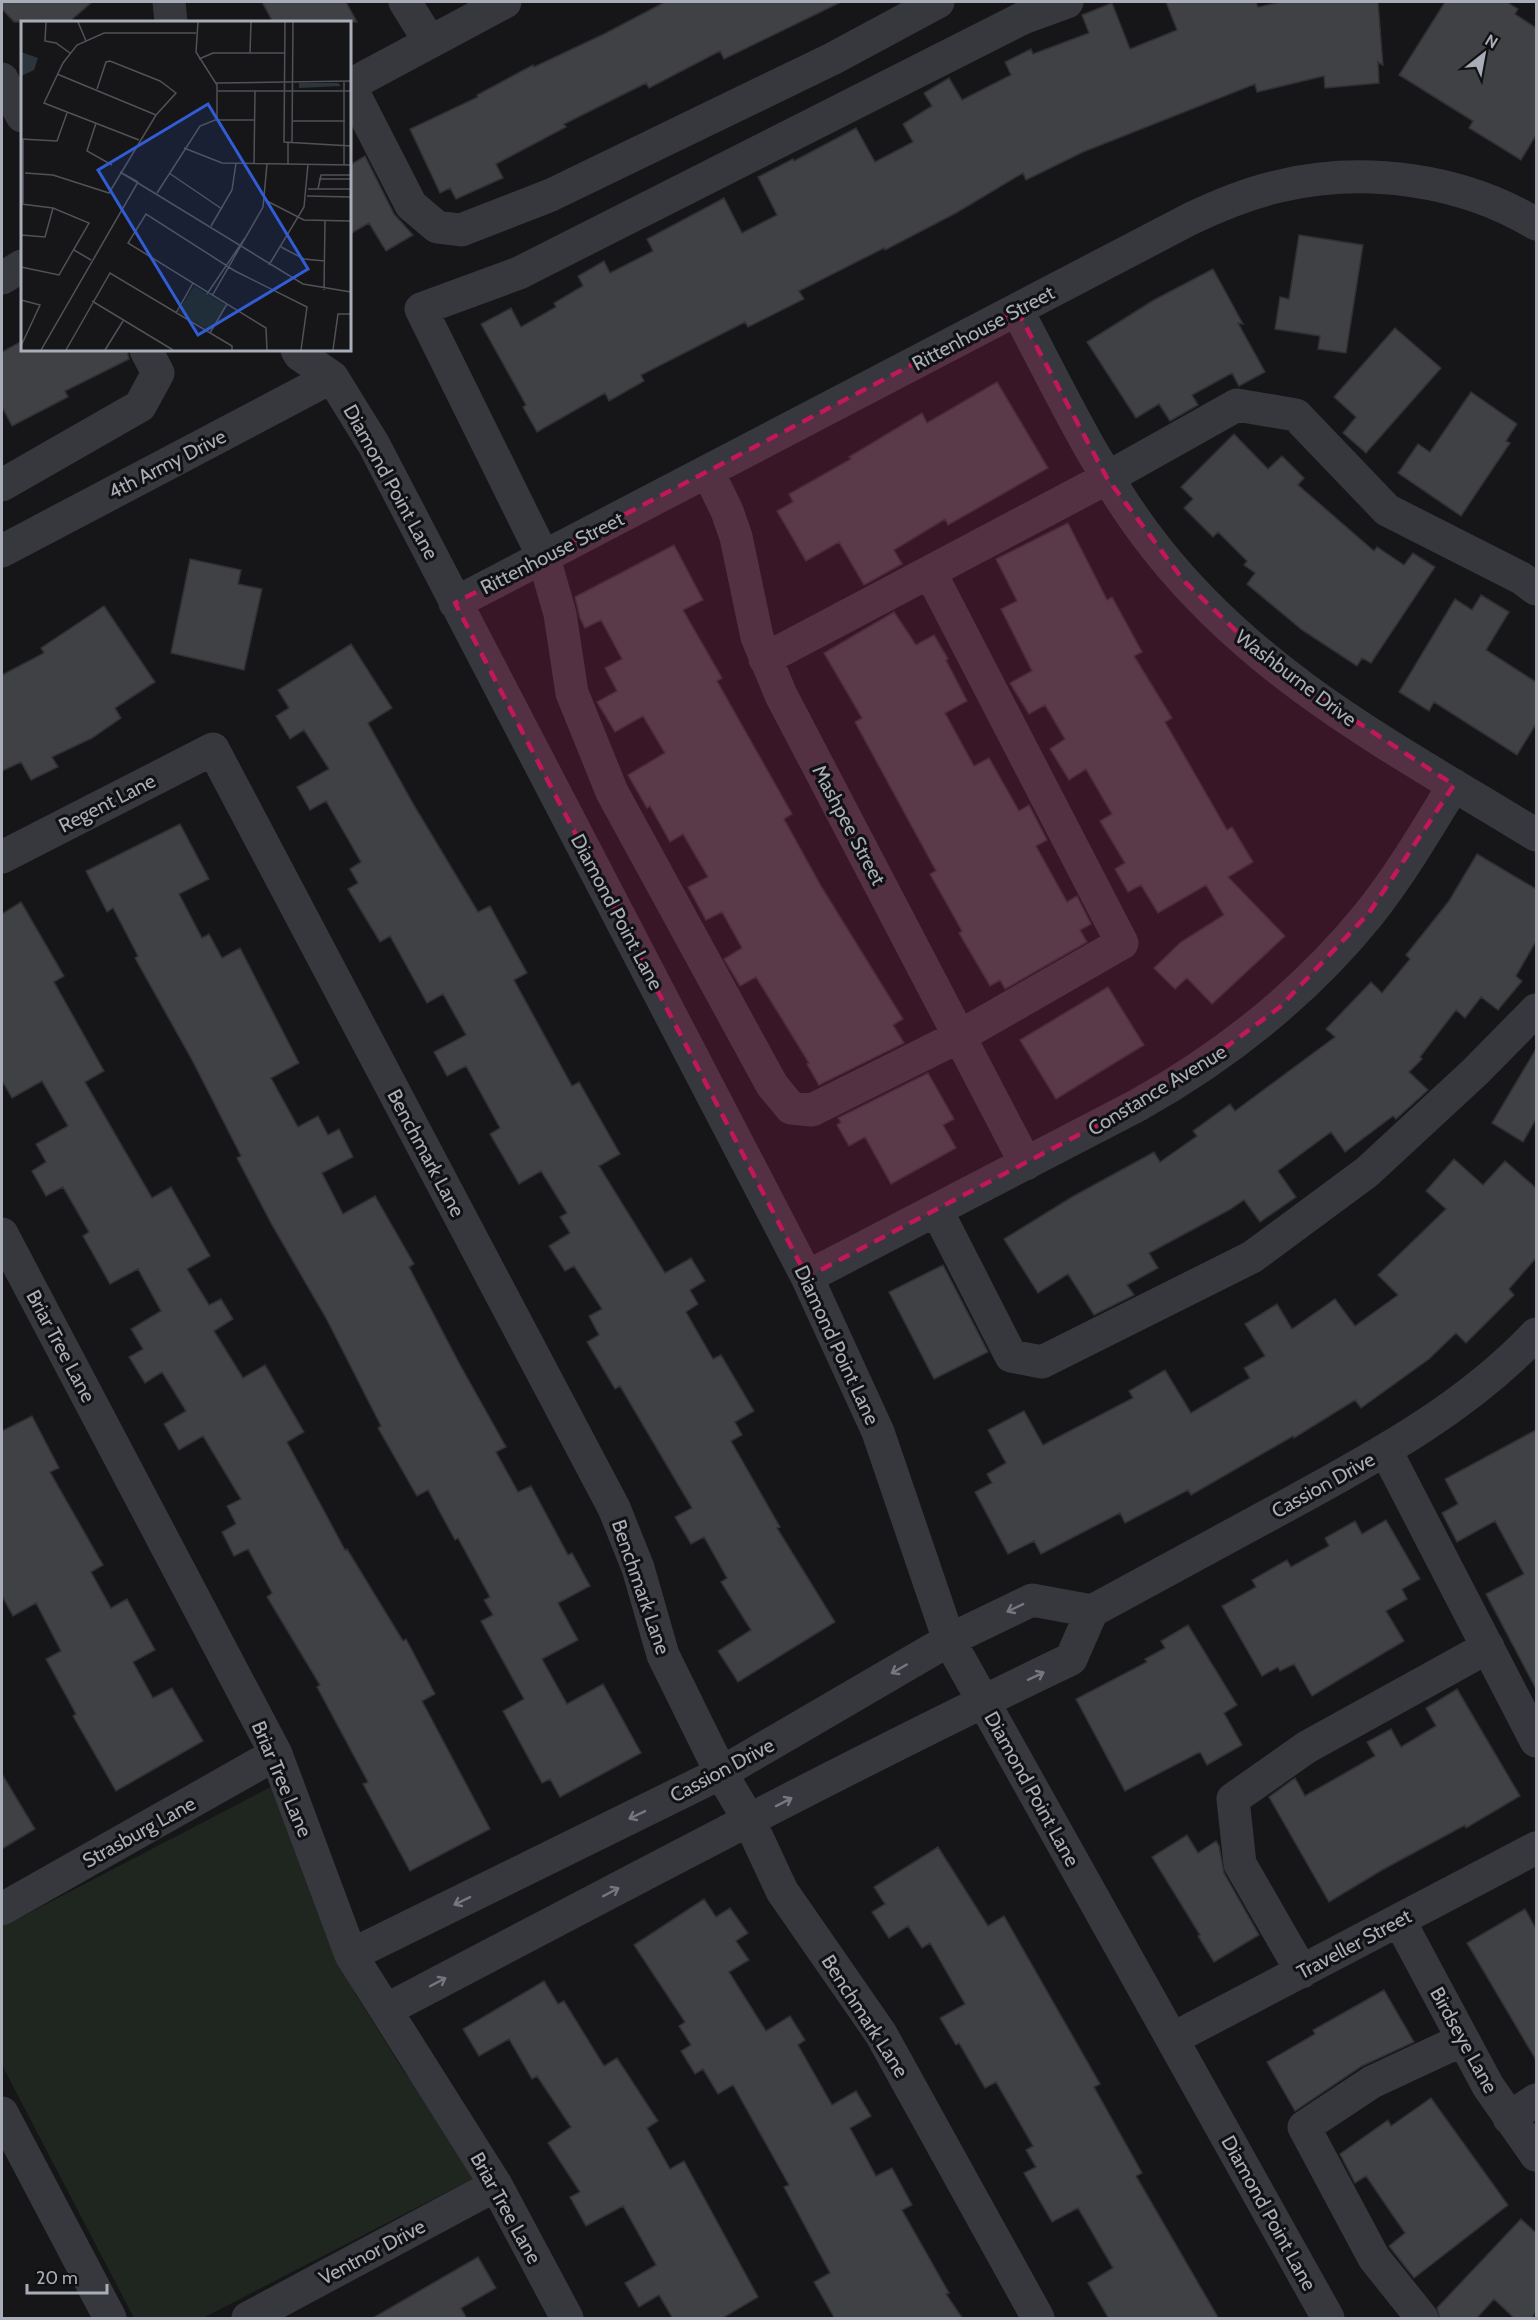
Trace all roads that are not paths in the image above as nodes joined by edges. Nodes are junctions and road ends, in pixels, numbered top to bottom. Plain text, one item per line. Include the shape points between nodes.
1 (169, 2) edge
2 (405, 2) edge
3 (506, 2) edge
4 (938, 2) edge
5 (1067, 2) edge
6 (171, 21) edge
7 (430, 42) junction
8 (2, 80) edge
9 (351, 85) edge
10 (351, 88) edge
11 (21, 114) edge
12 (1535, 220) edge
13 (21, 267) edge
14 (2, 278) edge
15 (1017, 310) junction
16 (147, 351) edge
17 (298, 351) edge
18 (334, 363) edge
19 (708, 472) junction
20 (1107, 478) junction
21 (2, 485) edge
22 (2, 551) edge
23 (544, 558) junction
24 (930, 572) junction
25 (1536, 589) edge
26 (455, 603) junction
27 (765, 659) junction
28 (213, 748) joint
29 (1454, 785) junction
30 (1536, 835) edge
31 (2, 857) edge
32 (1536, 1010) edge
33 (960, 1036) junction
34 (1026, 1164) junction
35 (937, 1211) junction
36 (2, 1234) edge
37 (807, 1277) junction
38 (1535, 1339) edge
39 (1386, 1451) junction
40 (1092, 1611) junction
41 (949, 1640) junction
42 (1488, 1647) junction
43 (983, 1701) junction
44 (1536, 1741) edge
45 (276, 1754) junction
46 (721, 1773) junction
47 (749, 1820) junction
48 (1536, 1848) edge
49 (2, 1909) edge
50 (1399, 1920) junction
51 (351, 1955) junction
52 (1302, 1972) junction
53 (386, 2010) junction
54 (1172, 2039) junction
55 (1462, 2040) junction
56 (1536, 2100) edge
57 (2, 2113) edge
58 (1509, 2118) junction
59 (1536, 2155) edge
60 (496, 2185) junction
61 (110, 2319) edge
62 (248, 2319) edge
63 (567, 2319) edge
64 (1038, 2319) edge
65 (1328, 2319) edge
66 (1422, 2319) edge

1 - 6 street
2 - 7 street
3 - 7 street
4 - 10 street via 832,59 550,195 461,230 437,227 411,205
5 - 23 street via 1023,18 519,273 421,309
7 - 9 street
8 - 11 street
12 - 15 street, Rittenhouse Street via 1473,196 1410,181 1345,177 1281,185 1199,214
13 - 14 street
15 - 19 street, Rittenhouse Street
15 - 20 street, Washburne Drive
16 - 21 street via 158,373 140,406
17 - 18 street, Diamond Point Lane via 300,355
18 - 22 street, 4th Army Drive
18 - 26 street, Diamond Point Lane
19 - 23 street, Rittenhouse Street
19 - 27 street, Mashpee Street via 736,537
20 - 24 street
20 - 25 street via 1237,405 1296,415 1387,510
20 - 29 street, Washburne Drive via 1156,548 1244,642 1311,695
23 - 26 street, Rittenhouse Street
23 - 33 street via 560,614 572,693 612,792 772,1085 791,1108 812,1110
24 - 27 street
24 - 33 street via 1122,943
26 - 37 street, Diamond Point Lane
27 - 33 street, Mashpee Street
28 - 31 street, Regent Lane
28 - 46 street, Benchmark Lane via 614,1508 638,1568 663,1655
29 - 30 street, Washburne Drive
29 - 34 street, Constance Avenue via 1369,913 1327,962 1280,1007 1176,1084
32 - 35 street via 1367,1172 1252,1257 1042,1362 1011,1356
33 - 34 street, Mashpee Street
34 - 35 street, Constance Avenue
35 - 37 street, Constance Avenue
36 - 45 street, Briar Tree Lane
37 - 41 street, Diamond Point Lane via 878,1432
38 - 39 street, Cassion Drive via 1462,1400
39 - 40 street, Cassion Drive
39 - 42 street
40 -> 41 street, Cassion Drive via 1032,1600
43 -> 40 street via 1071,1659
41 - 43 street, Diamond Point Lane
41 -> 46 street, Cassion Drive
42 - 44 street
42 - 52 street via 1307,1747 1233,1799 1240,1864
47 -> 43 street
43 - 54 street, Diamond Point Lane
45 - 49 street, Strasburg Lane
45 - 51 street, Briar Tree Lane
46 - 47 street, Benchmark Lane
46 -> 51 street, Cassion Drive
53 -> 47 street
47 - 64 street, Benchmark Lane via 782,1891 881,2034
48 - 50 street, Traveller Street
50 - 52 street, Traveller Street
50 - 55 street, Birdseye Lane
51 - 53 street, Briar Tree Lane
52 - 54 street, Traveller Street
53 - 60 street, Briar Tree Lane
54 - 65 street, Diamond Point Lane
55 - 58 street, Birdseye Lane
55 - 66 street via 1372,2082 1304,2127 1374,2258
56 - 58 street
57 - 61 street
58 - 59 street, Birdseye Lane
60 - 62 street, Ventnor Drive
60 - 63 street, Briar Tree Lane

